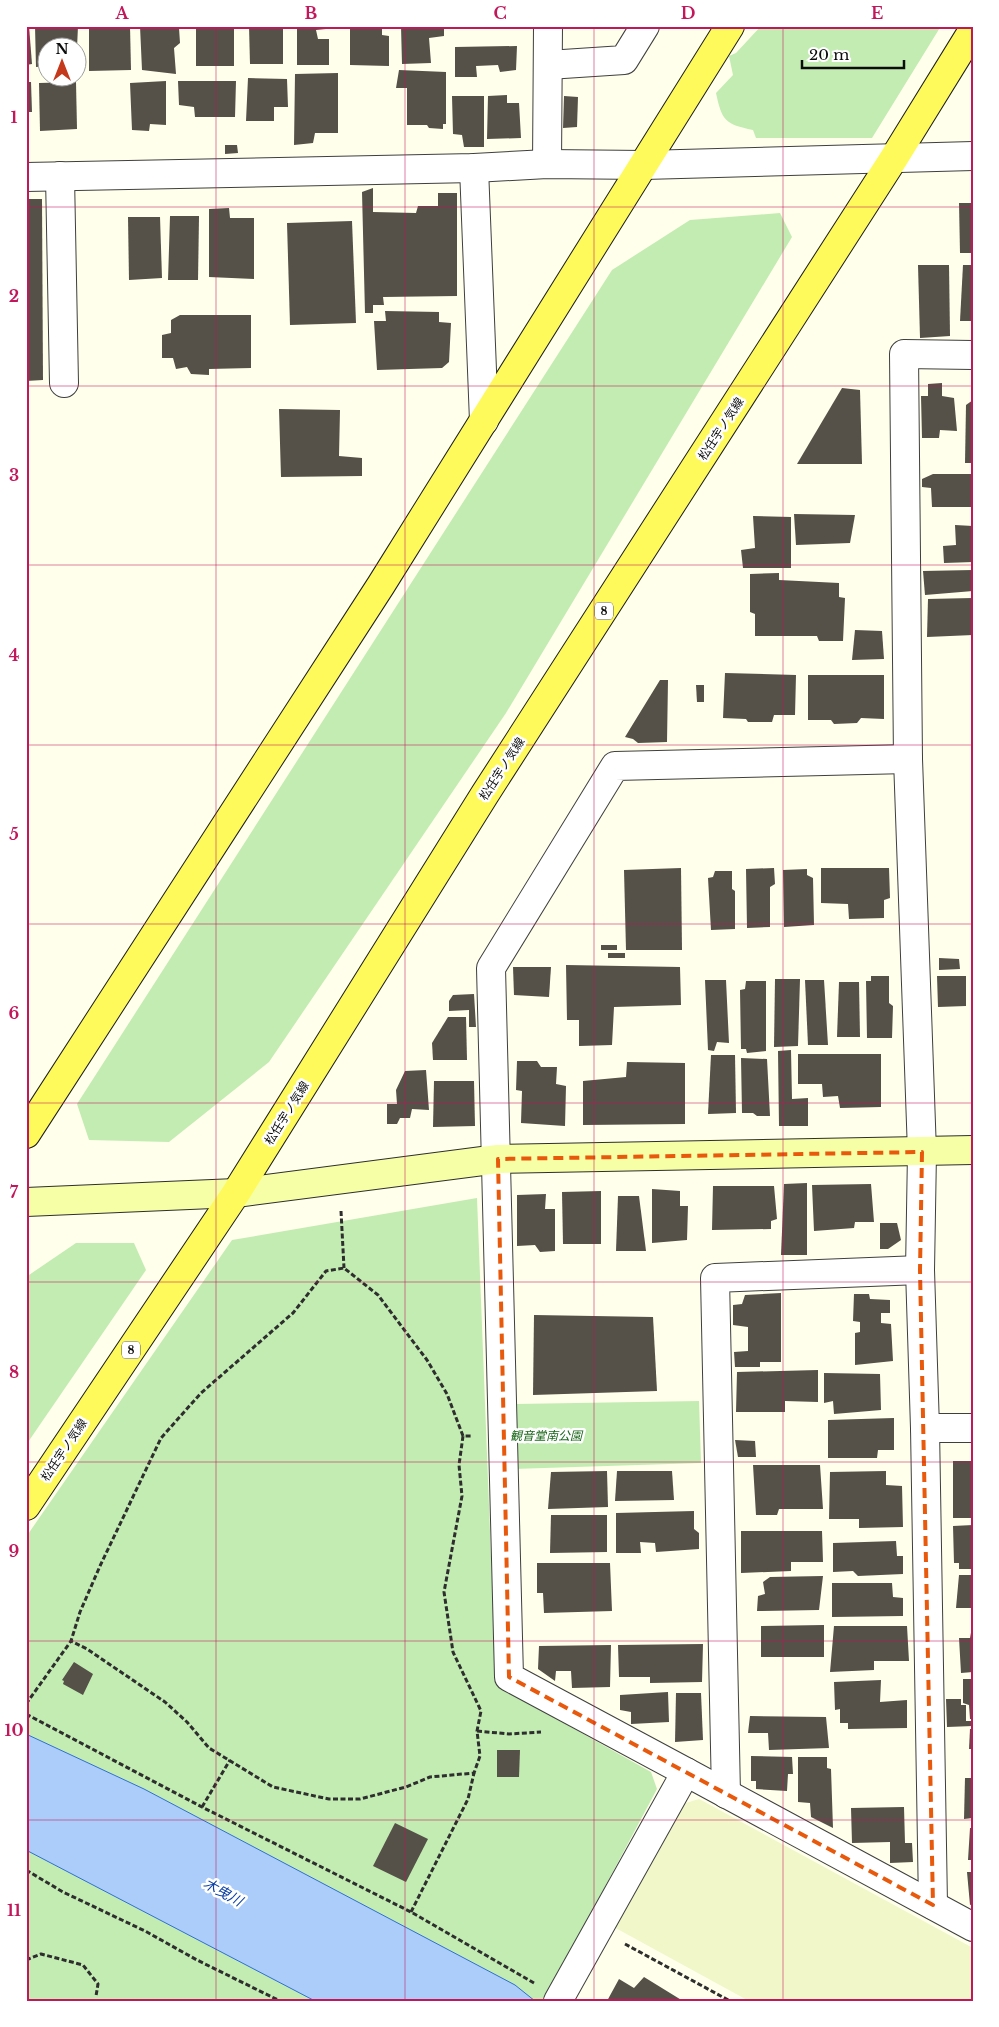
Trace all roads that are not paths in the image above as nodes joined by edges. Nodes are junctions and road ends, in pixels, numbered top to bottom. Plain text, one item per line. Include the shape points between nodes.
1 (548, 26) edge
2 (645, 26) edge
3 (730, 26) edge
4 (973, 30) edge
5 (548, 65) junction
6 (973, 156) edge
7 (894, 158) junction
8 (547, 164) junction
9 (644, 166) junction
10 (474, 168) junction
11 (60, 176) junction
12 (26, 177) edge
13 (973, 355) edge
14 (64, 383) dead end
15 (484, 421) junction
16 (908, 759) junction
17 (26, 1134) edge
18 (973, 1150) edge
19 (922, 1152) junction
20 (498, 1160) junction
21 (236, 1193) junction
22 (26, 1202) edge
23 (920, 1270) junction
24 (925, 1428) junction
25 (973, 1428) edge
26 (26, 1506) edge
27 (686, 1772) junction
28 (726, 1794) junction
29 (933, 1905) junction
30 (973, 1927) edge
31 (559, 1999) edge

1 - 5 street
2 - 5 street via 624,60
3 - 9 main road
4 - 7 main road, 松任宇ノ気線 / 8
5 - 8 street
6 - 7 street
7 - 9 street
7 - 21 main road, 松任宇ノ気線 / 8 via 486,794
8 - 9 street
8 - 10 street
9 - 15 main road
10 - 11 street
10 - 15 street
11 - 12 street
11 - 14 street
13 - 16 street via 904,354
15 - 17 main road
16 - 19 street
16 - 20 street via 615,766 491,968
18 - 19 street
19 - 20 street
19 - 23 street
20 - 21 street
20 - 27 street via 509,1677
21 - 22 street
21 - 26 main road, 松任宇ノ気線 / 8
23 - 24 street
23 - 28 street via 715,1278
24 - 25 street
24 - 29 street
27 - 28 street
27 - 31 street
28 - 29 street
29 - 30 street

